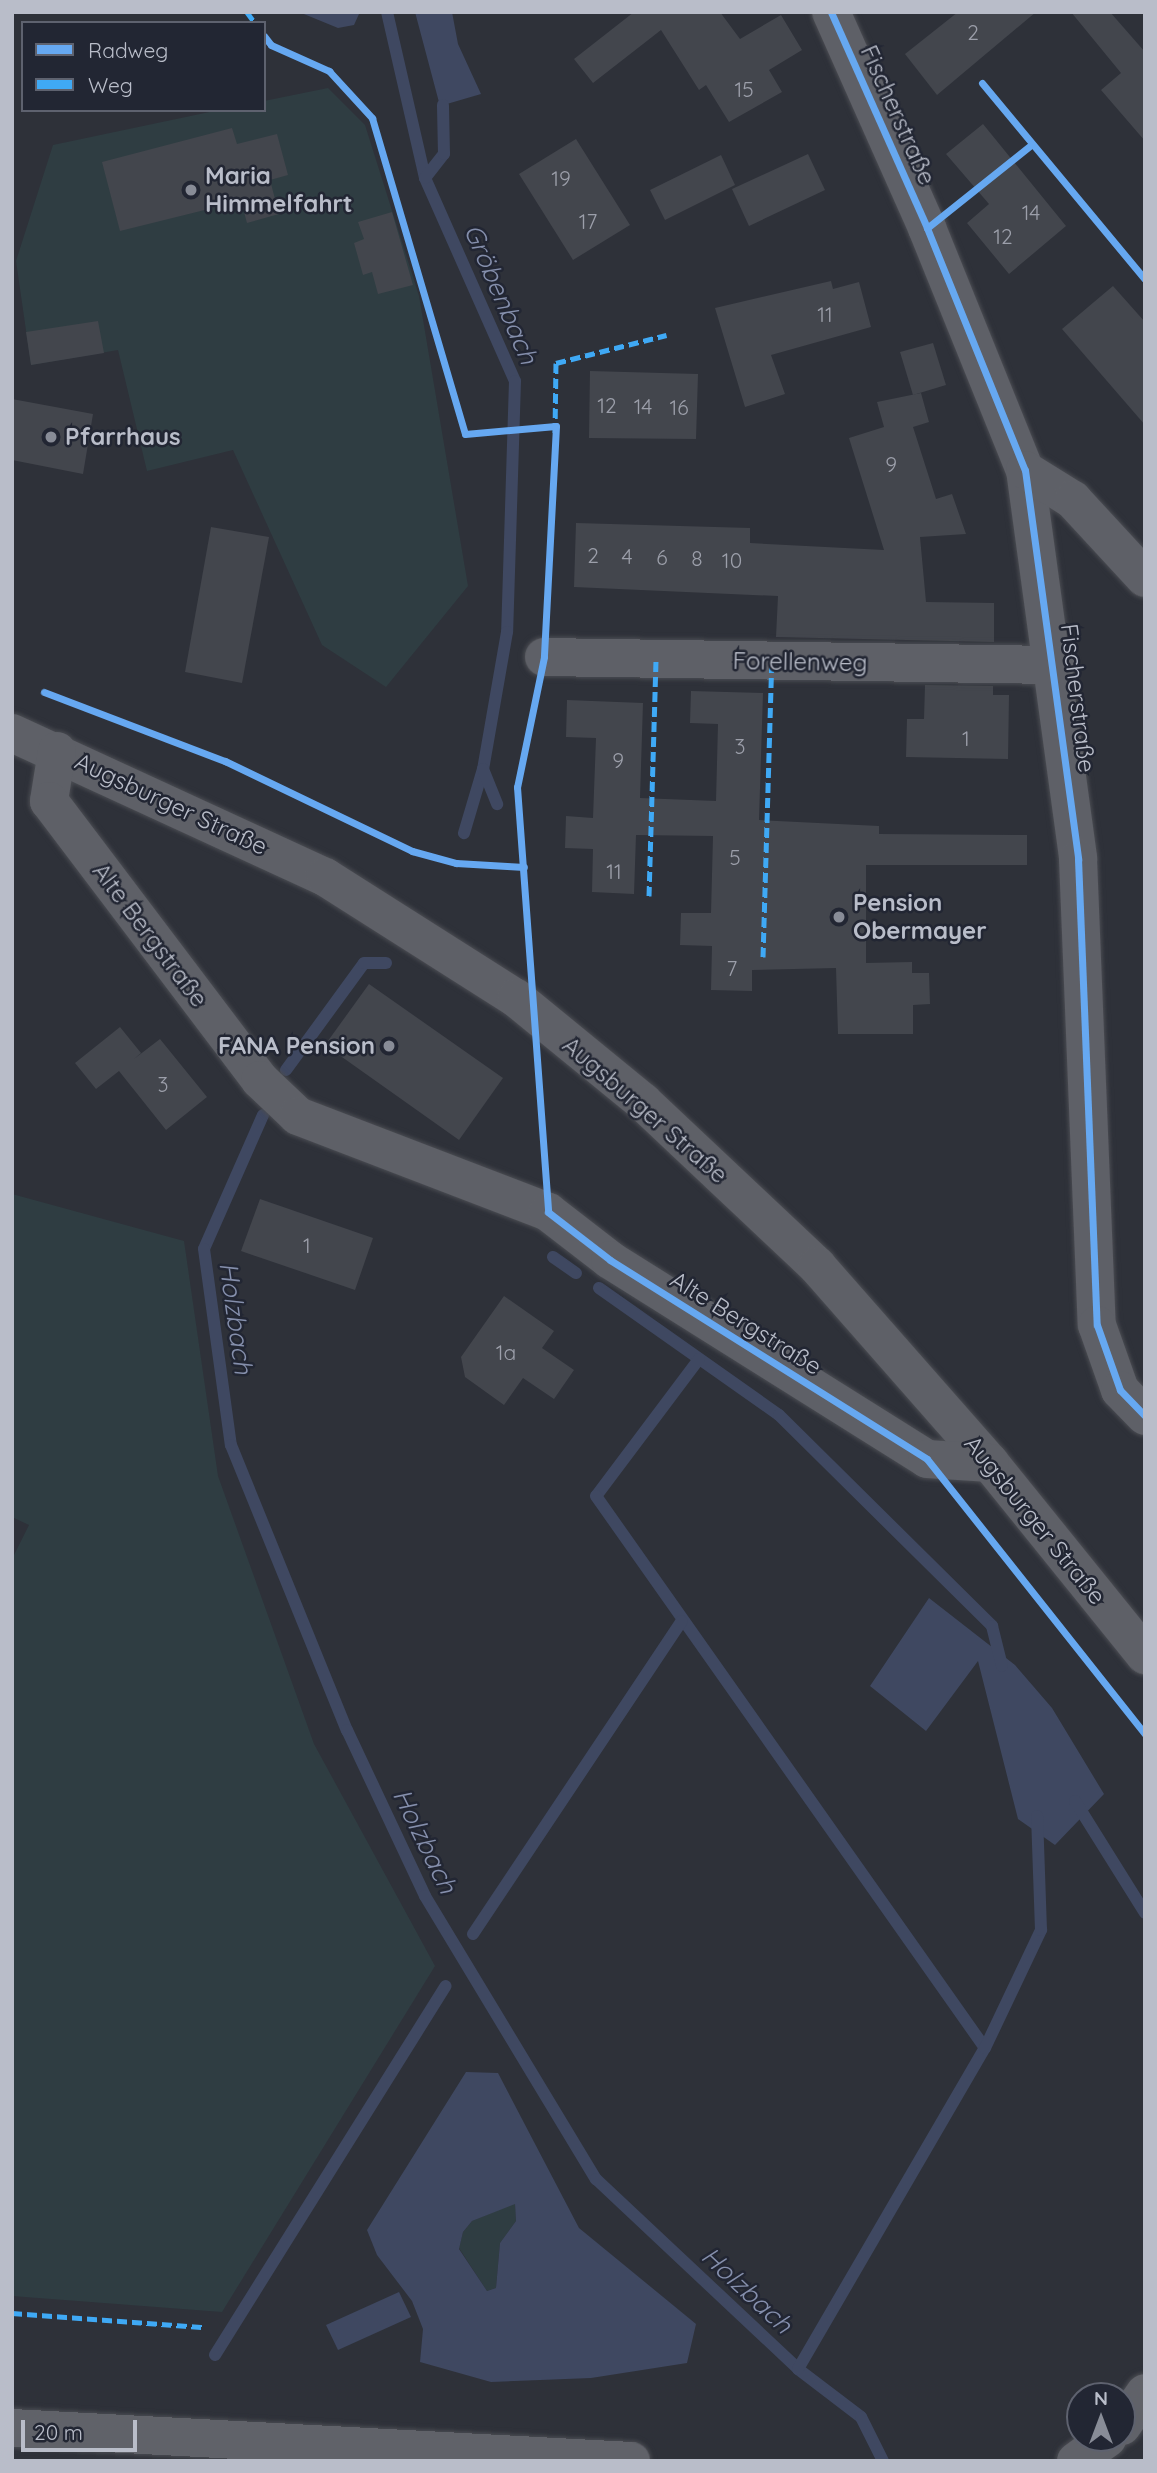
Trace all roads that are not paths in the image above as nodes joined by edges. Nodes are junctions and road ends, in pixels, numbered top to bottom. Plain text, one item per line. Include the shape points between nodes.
1 (831, 12) edge
2 (1025, 470) junction
3 (1145, 578) edge
4 (544, 657) dead end
5 (1056, 665) junction
6 (12, 733) edge
7 (57, 751) junction
8 (1145, 1416) edge
9 (990, 1463) junction
10 (1145, 1655) edge
11 (12, 2428) edge
12 (631, 2461) edge

1 - 2 street, Fischerstraße via 928,228
2 - 3 street via 1073,500
2 - 5 street, Fischerstraße
4 - 5 street, Forellenweg
5 - 8 street, Fischerstraße via 1078,859 1097,1325 1120,1390
6 - 7 street, Augsburger Straße
7 - 9 street, Augsburger Straße via 325,877 516,998 643,1102 817,1266
7 - 9 street, Alte Bergstraße via 49,801 260,1080 298,1116 548,1212 610,1260 928,1459
9 - 10 street, Augsburger Straße
11 - 12 main road

